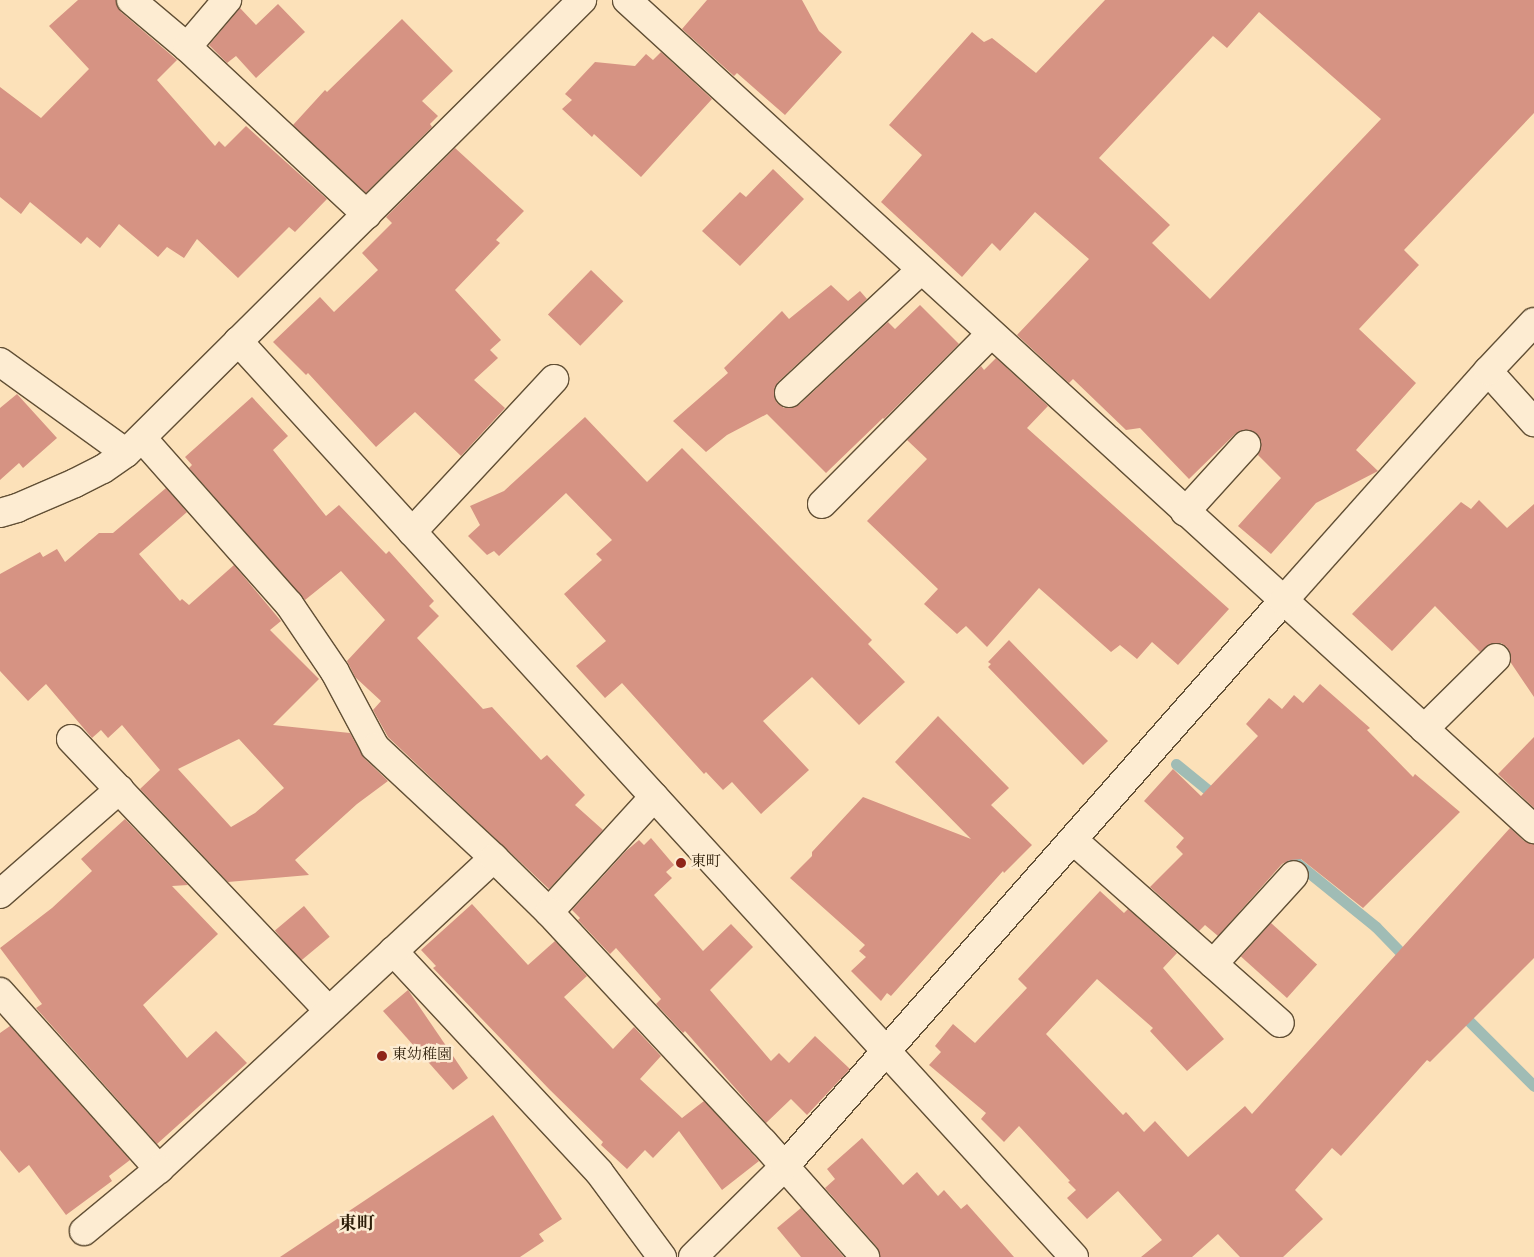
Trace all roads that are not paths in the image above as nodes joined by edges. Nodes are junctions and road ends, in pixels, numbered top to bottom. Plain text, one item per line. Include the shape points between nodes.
1 (131, 0) edge
2 (227, 0) edge
3 (582, 0) edge
4 (627, 0) edge
5 (186, 47) junction
6 (367, 215) junction
7 (921, 270) junction
8 (1534, 322) edge
9 (991, 334) junction
10 (238, 342) junction
11 (0, 362) edge
12 (1488, 370) junction
13 (554, 379) dead end
14 (789, 393) dead end
15 (1534, 422) edge
16 (134, 445) junction
17 (1246, 445) dead end
18 (822, 504) dead end
19 (1185, 512) junction
20 (0, 513) edge
21 (412, 532) junction
22 (1282, 601) junction
23 (1496, 658) dead end
24 (1424, 729) junction
25 (71, 738) dead end
26 (120, 789) junction
27 (654, 797) junction
28 (1534, 829) edge
29 (1073, 840) junction
30 (494, 858) junction
31 (1294, 875) dead end
32 (0, 894) edge
33 (549, 912) junction
34 (393, 951) junction
35 (1213, 964) junction
36 (0, 992) edge
37 (328, 1010) junction
38 (1280, 1023) dead end
39 (887, 1052) junction
40 (160, 1168) junction
41 (784, 1168) junction
42 (84, 1231) dead end
43 (662, 1257) edge
44 (693, 1257) edge
45 (865, 1257) edge
46 (1074, 1257) edge

1 - 5 street
2 - 5 street
3 - 6 street
4 - 7 street
5 - 6 street
6 - 10 street
7 - 9 street
7 - 14 street
8 - 12 street
9 - 18 street
9 - 19 street
10 - 16 street
10 - 21 street
11 - 16 street
12 - 15 street
12 - 22 street
13 - 21 street
16 - 20 street via 103,469 76,483
16 - 30 street via 289,604 335,672 376,747
17 - 19 street
19 - 22 street
21 - 27 street
22 - 24 street
22 - 29 street
23 - 24 street
24 - 28 street
25 - 26 street
26 - 32 street
26 - 37 street
27 - 33 street
27 - 39 street
29 - 35 street
29 - 39 street
30 - 33 street
30 - 34 street
31 - 35 street
33 - 41 street
34 - 37 street
34 - 43 street via 599,1172
35 - 38 street
36 - 40 street
37 - 40 street
39 - 41 street
39 - 46 street
40 - 42 street
41 - 44 street
41 - 45 street

